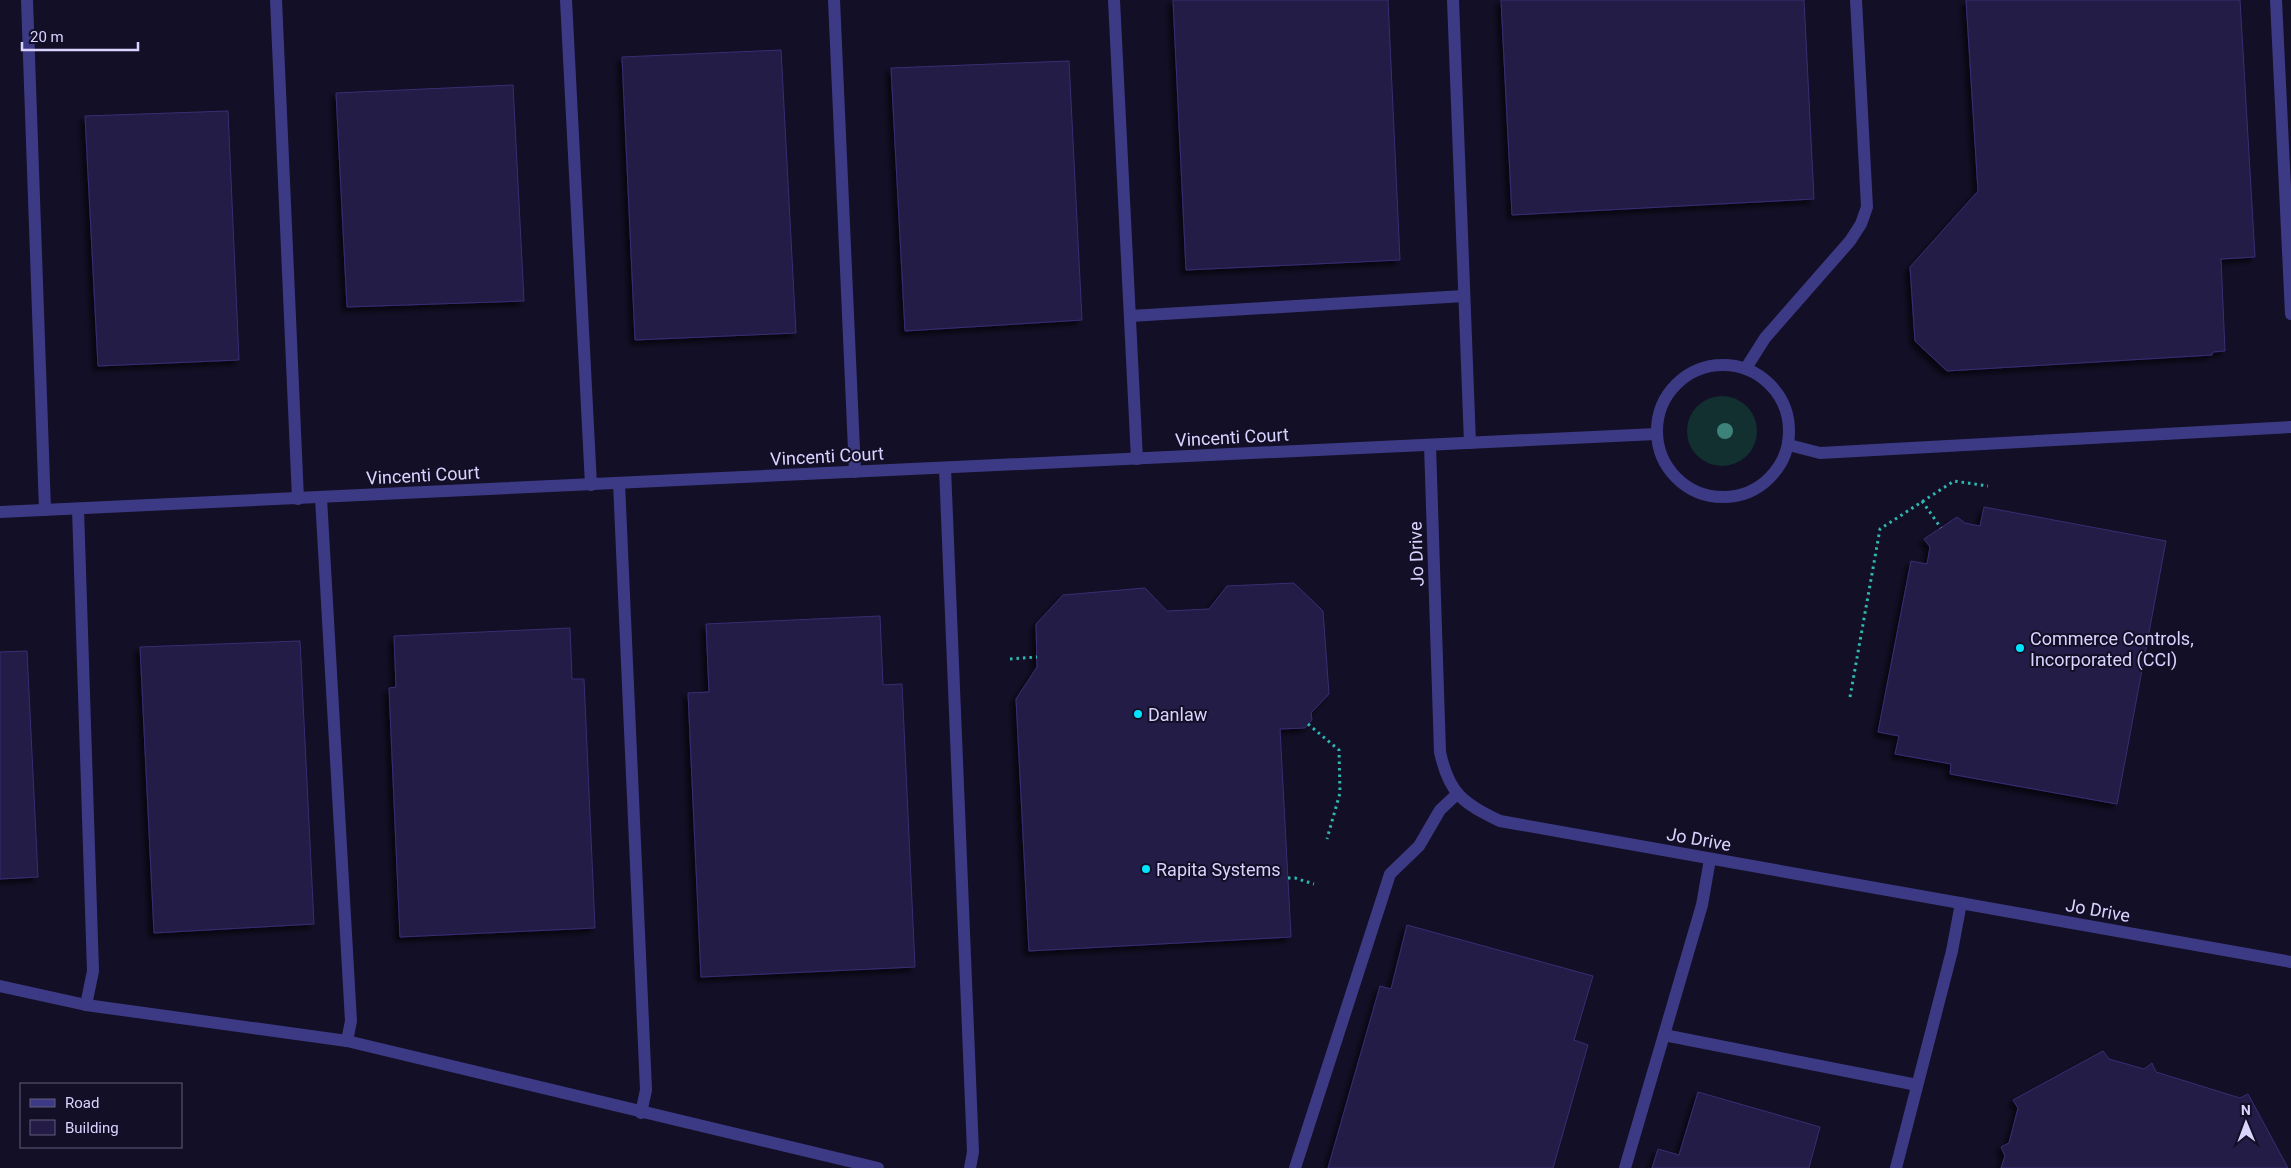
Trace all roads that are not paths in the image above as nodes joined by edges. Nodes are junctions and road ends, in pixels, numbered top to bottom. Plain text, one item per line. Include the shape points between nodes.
1 (27, 0) edge
2 (276, 0) edge
3 (566, 0) edge
4 (834, 0) edge
5 (1114, 0) edge
6 (1453, 0) edge
7 (1856, 0) edge
8 (2276, 0) edge
9 (1464, 296) junction
10 (2291, 314) edge
11 (1130, 316) junction
12 (1746, 368) junction
13 (2291, 427) edge
14 (1656, 434) junction
15 (1470, 444) junction
16 (1430, 445) junction
17 (1789, 445) junction
18 (1137, 459) junction
19 (945, 468) junction
20 (855, 472) junction
21 (618, 484) junction
22 (591, 485) junction
23 (321, 498) junction
24 (298, 499) junction
25 (78, 509) junction
26 (45, 510) junction
27 (0, 512) edge
28 (1456, 794) junction
29 (1710, 859) junction
30 (1961, 903) junction
31 (2291, 962) edge
32 (0, 986) edge
33 (86, 1005) junction
34 (1664, 1035) junction
35 (347, 1041) junction
36 (1917, 1086) junction
37 (642, 1113) junction
38 (878, 1168) edge
39 (970, 1168) edge
40 (1295, 1168) edge
41 (1625, 1168) edge
42 (1896, 1168) edge

1 - 26 street
2 - 24 street
3 - 22 street
4 - 20 street
5 - 11 street
6 - 9 street
7 - 12 street via 1867,207 1850,241 1765,338
8 - 10 street
9 - 11 street
9 - 15 street
11 - 18 street
12 - 14 street via 1725,364 1703,367 1683,377 1668,393 1659,412
12 - 17 street via 1767,380 1782,399 1790,421
13 - 17 street via 1820,454
14 - 15 street, Vincenti Court
14 - 17 street via 1661,456 1673,475 1690,489 1711,497 1733,497 1752,492 1769,480 1782,464
15 - 16 street, Vincenti Court
16 - 18 street, Vincenti Court
16 - 28 street, Jo Drive via 1440,752 1445,774
18 - 19 street, Vincenti Court
19 - 20 street, Vincenti Court
19 - 39 street via 973,1152
20 - 21 street, Vincenti Court
21 - 22 street, Vincenti Court
21 - 37 street via 646,1090
22 - 23 street, Vincenti Court
23 - 24 street, Vincenti Court
23 - 35 street via 351,1021
24 - 25 street, Vincenti Court
25 - 26 street, Vincenti Court
25 - 33 street via 93,971
26 - 27 street, Vincenti Court
28 - 29 street, Jo Drive via 1500,821
28 - 40 street via 1440,810 1419,846 1390,874
29 - 30 street, Jo Drive
29 - 34 street via 1702,905
30 - 31 street, Jo Drive
30 - 36 street
32 - 33 street
33 - 35 street
34 - 36 street
34 - 41 street
35 - 37 street
36 - 42 street
37 - 38 street

